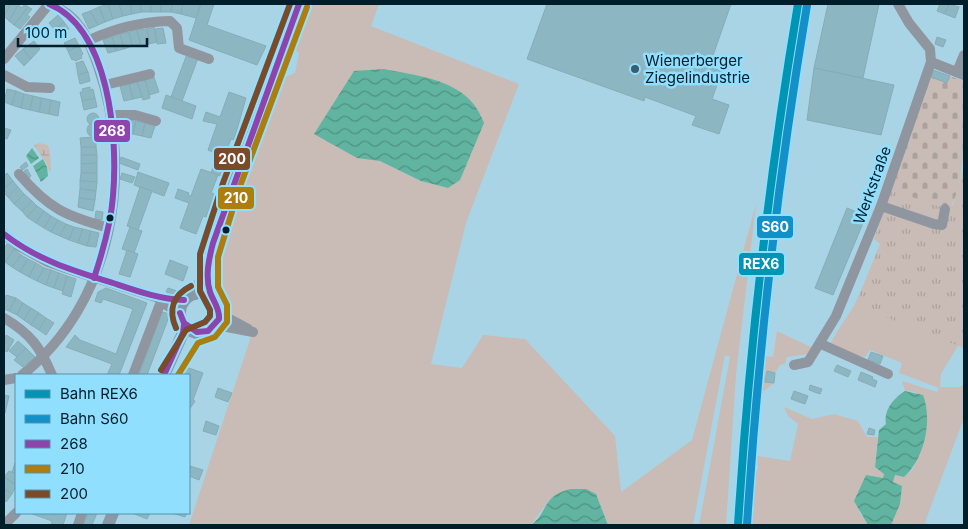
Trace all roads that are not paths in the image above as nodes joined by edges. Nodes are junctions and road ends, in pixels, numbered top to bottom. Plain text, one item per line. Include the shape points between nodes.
1 (49, 4) edge
2 (299, 4) edge
3 (898, 4) edge
4 (89, 40) junction
5 (964, 55) edge
6 (4, 59) edge
7 (209, 59) dead end
8 (931, 62) junction
9 (961, 73) edge
10 (150, 74) dead end
11 (4, 75) edge
12 (105, 86) junction
13 (50, 88) dead end
14 (112, 115) junction
15 (156, 122) dead end
16 (19, 174) dead end
17 (881, 206) junction
18 (945, 209) dead end
19 (109, 228) junction
20 (4, 234) edge
21 (209, 256) junction
22 (94, 278) junction
23 (189, 297) junction
24 (212, 297) junction
25 (162, 299) junction
26 (180, 313) junction
27 (220, 314) junction
28 (4, 318) edge
29 (184, 325) junction
30 (213, 328) junction
31 (199, 333) junction
32 (821, 344) junction
33 (44, 357) junction
34 (794, 365) dead end
35 (23, 374) edge
36 (52, 374) edge
37 (133, 374) edge
38 (164, 374) edge
39 (169, 374) edge
40 (888, 374) dead end
41 (15, 514) edge
42 (4, 525) edge

1 - 4 street via 70,14
1 - 6 street
2 - 21 main road
3 - 8 street via 930,49
4 - 7 street via 122,26 170,21 177,28 179,48
4 - 12 street
5 - 9 street
8 - 9 street
8 - 17 street, Werkstraße
10 - 12 street
11 - 13 street via 27,88
12 - 14 street
14 - 15 street via 135,115
14 - 19 street via 115,154
16 - 19 street via 53,208
17 - 18 street via 942,225
17 - 32 street, Werkstraße via 836,316
19 - 22 street
20 - 22 street via 48,262
21 - 23 main road
21 - 24 main road
22 - 25 street
22 - 33 street via 80,307
23 - 24 main road via 202,293
23 - 25 street
23 - 26 main road
24 - 27 main road
25 - 26 street
25 - 37 street
26 - 29 main road
27 - 30 main road
27 - 30 street via 253,332 222,326
28 - 33 street via 31,338
29 - 31 main road
29 - 38 main road
30 - 31 main road
31 - 39 main road via 192,336
32 - 34 street, Werkstraße via 808,362
32 - 40 street
33 - 35 street
33 - 36 street
41 - 42 street

